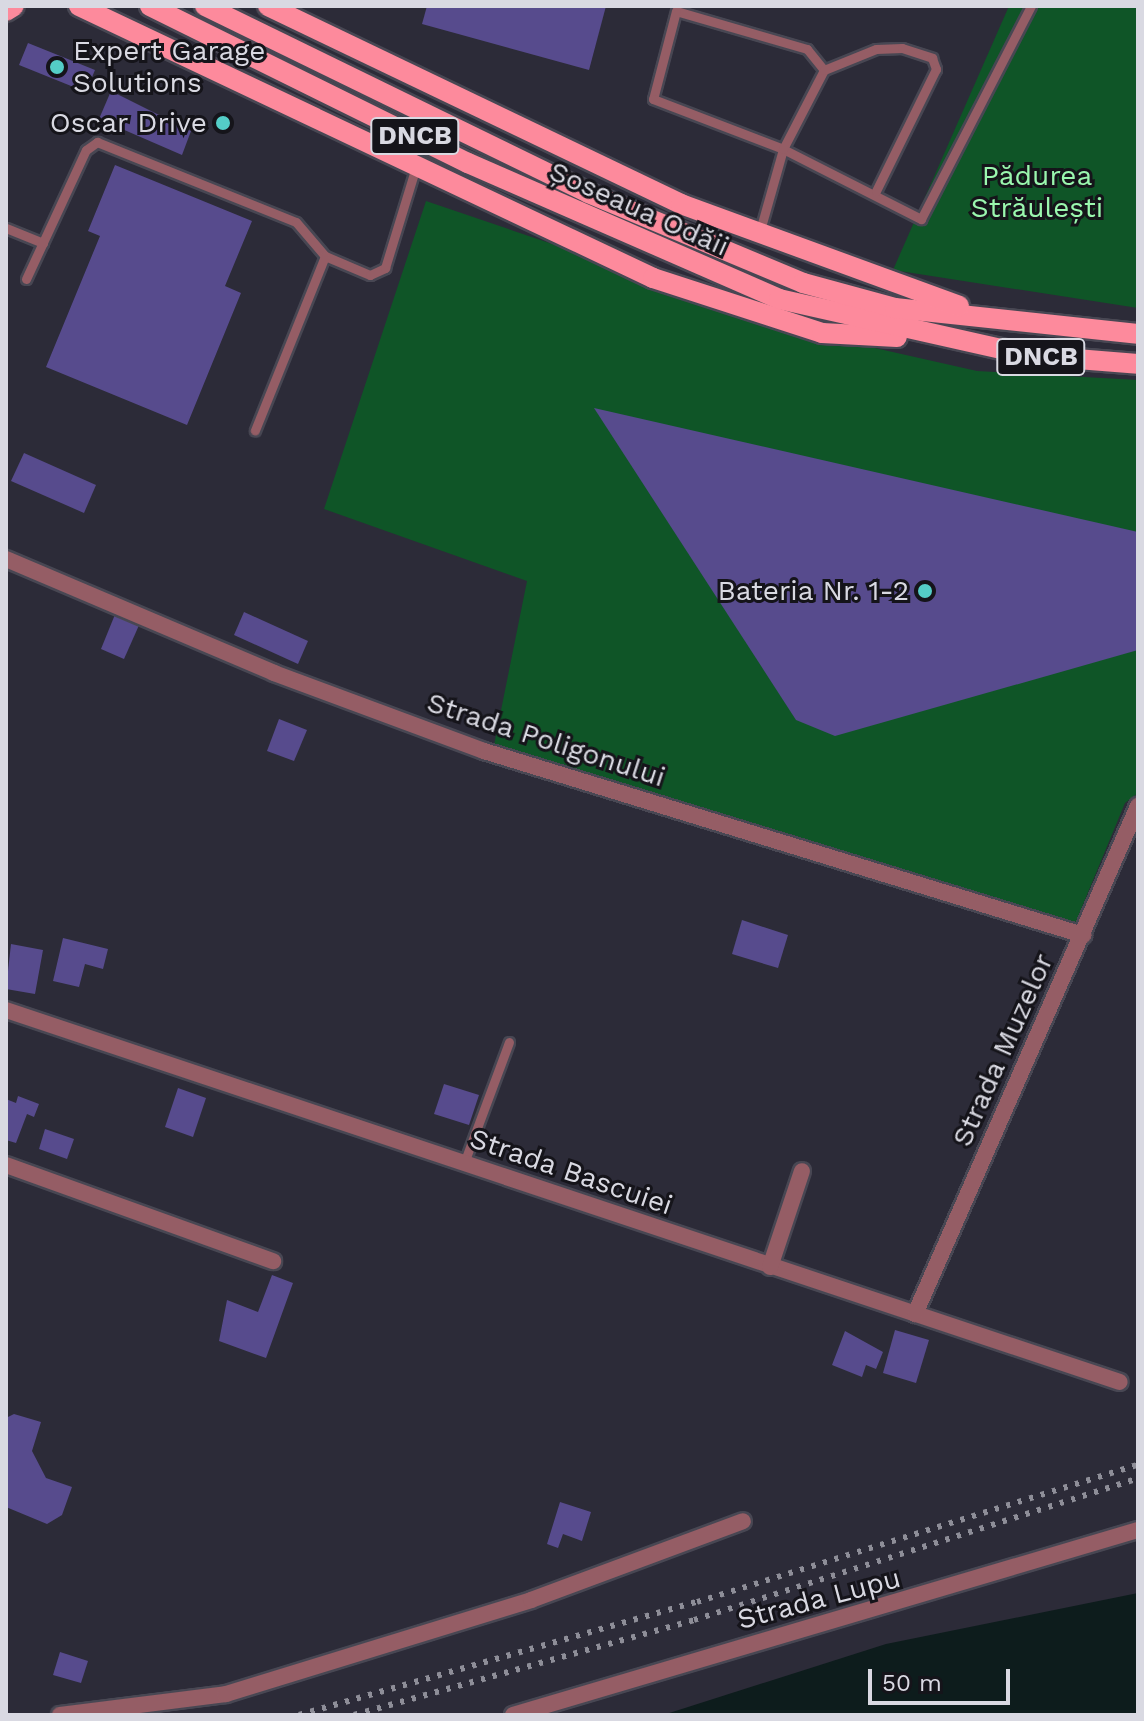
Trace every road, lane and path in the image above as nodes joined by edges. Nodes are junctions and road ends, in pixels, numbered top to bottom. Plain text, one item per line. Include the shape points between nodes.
1 (14, 6) edge
2 (79, 6) edge
3 (150, 6) edge
4 (205, 6) edge
5 (268, 6) edge
6 (1031, 6) edge
7 (6, 11) edge
8 (824, 70) junction
9 (783, 149) junction
10 (415, 170) junction
11 (876, 191) junction
12 (6, 228) edge
13 (758, 237) junction
14 (43, 243) junction
15 (325, 256) junction
16 (26, 279) dead end
17 (1005, 319) junction
18 (1138, 334) edge
19 (944, 339) junction
20 (1138, 364) edge
21 (255, 430) dead end
22 (6, 559) edge
23 (1138, 806) edge
24 (1083, 935) junction
25 (6, 1010) edge
26 (509, 1042) dead end
27 (464, 1163) junction
28 (6, 1165) edge
29 (802, 1171) dead end
30 (273, 1261) dead end
31 (770, 1267) junction
32 (915, 1314) junction
33 (1120, 1382) dead end
34 (743, 1521) dead end
35 (1138, 1530) edge
36 (60, 1715) edge
37 (513, 1715) edge

1 - 7 main road
2 - 10 main road
3 - 19 main road, Șoseaua Odăii / DNCB via 682,261 779,299
4 - 17 main road, Șoseaua Odăii / DNCB via 735,258 895,308
5 - 13 main road
6 - 11 lane via 921,219
8 - 9 lane
8 - 9 lane via 807,49 676,11 653,99
8 - 11 lane via 876,49 902,48 932,58 936,69
9 - 11 lane
9 - 13 lane
10 - 15 lane via 385,268 370,275
10 - 19 main road via 653,278 822,333
12 - 14 lane
13 - 17 main road
14 - 15 lane via 86,150 97,142 296,222
14 - 16 lane
15 - 21 lane
17 - 18 main road, Șoseaua Odăii / DNCB
19 - 20 main road, Șoseaua Odăii / DNCB
22 - 24 street, Strada Poligonului via 274,673 484,751
23 - 24 street, Strada Muzelor
24 - 32 street, Strada Muzelor
25 - 27 street, Strada Bascuiei
26 - 27 lane
27 - 31 street, Strada Bascuiei
28 - 30 street
29 - 31 street
31 - 32 street, Strada Bascuiei
32 - 33 street, Strada Bascuiei
34 - 36 street via 531,1600 226,1694
35 - 37 street, Strada Lupu

